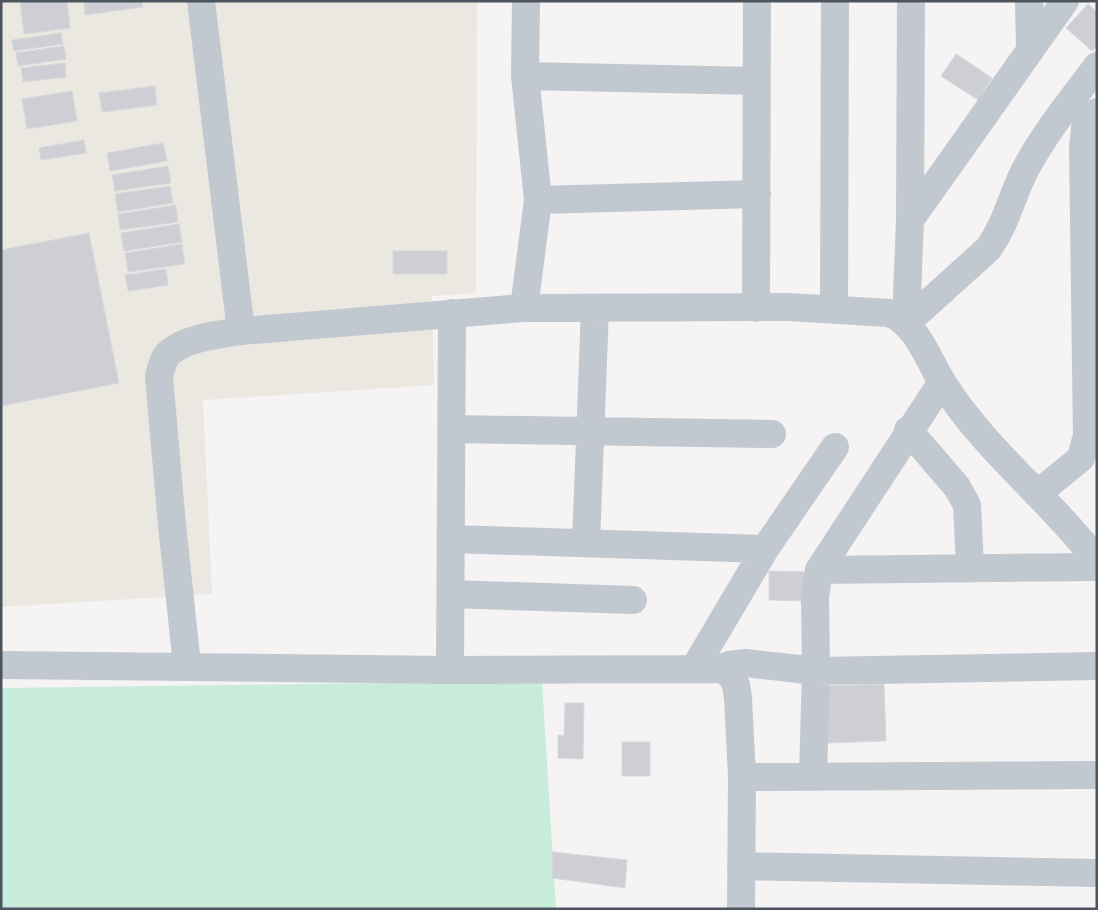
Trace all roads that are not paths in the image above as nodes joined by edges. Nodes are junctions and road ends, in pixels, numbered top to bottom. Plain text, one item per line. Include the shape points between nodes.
1 (201, 1) edge
2 (526, 1) edge
3 (757, 1) edge
4 (836, 1) edge
5 (911, 1) edge
6 (1029, 1) edge
7 (1065, 1) edge
8 (1030, 50) junction
9 (1097, 66) edge
10 (525, 76) junction
11 (756, 81) junction
12 (1097, 112) edge
13 (757, 194) junction
14 (538, 200) junction
15 (910, 220) junction
16 (524, 308) junction
17 (756, 308) junction
18 (595, 309) junction
19 (834, 310) junction
20 (452, 314) junction
21 (906, 323) junction
22 (241, 331) junction
23 (942, 382) junction
24 (452, 429) junction
25 (908, 430) junction
26 (590, 431) junction
27 (772, 434) dead end
28 (835, 447) dead end
29 (1037, 494) junction
30 (451, 539) junction
31 (586, 543) junction
32 (1092, 545) edge
33 (765, 549) junction
34 (970, 567) junction
35 (1097, 567) edge
36 (819, 570) junction
37 (450, 594) junction
38 (633, 600) dead end
39 (1, 665) edge
40 (187, 666) junction
41 (1097, 666) edge
42 (694, 669) junction
43 (721, 669) junction
44 (450, 670) junction
45 (816, 671) junction
46 (1097, 775) edge
47 (813, 776) junction
48 (742, 777) junction
49 (741, 866) junction
50 (1097, 872) edge
51 (741, 909) edge

1 - 22 street
2 - 10 street
3 - 11 street
4 - 19 street
5 - 15 street
6 - 8 street
7 - 8 street
8 - 15 street
9 - 21 street via 1043,138 997,237 988,249
10 - 11 street
10 - 14 street
11 - 13 street
12 - 29 street via 1085,128 1083,148 1087,436 1081,458
13 - 14 street
13 - 17 street
14 - 16 street
15 - 21 street
16 - 18 street
16 - 20 street
17 - 18 street
17 - 19 street
18 - 26 street
19 - 21 street via 889,314
20 - 22 street
20 - 24 street
21 - 23 street
22 - 40 street via 208,336 183,345 169,353 160,377
23 - 25 street
23 - 29 street via 978,431
24 - 26 street
24 - 30 street
25 - 34 street via 957,487 967,505
25 - 36 street
26 - 27 street
26 - 31 street
28 - 33 street
29 - 32 street
30 - 31 street
30 - 37 street
31 - 33 street
33 - 42 street
34 - 35 street
34 - 36 street
36 - 45 street via 814,597
37 - 38 street
37 - 44 street
39 - 40 street
40 - 44 street
41 - 45 street
42 - 43 street
42 - 44 street
43 - 45 street via 728,665 759,663
43 - 48 street via 732,675 736,685
45 - 47 street
46 - 47 street
47 - 48 street
48 - 49 street
49 - 50 street
49 - 51 street

